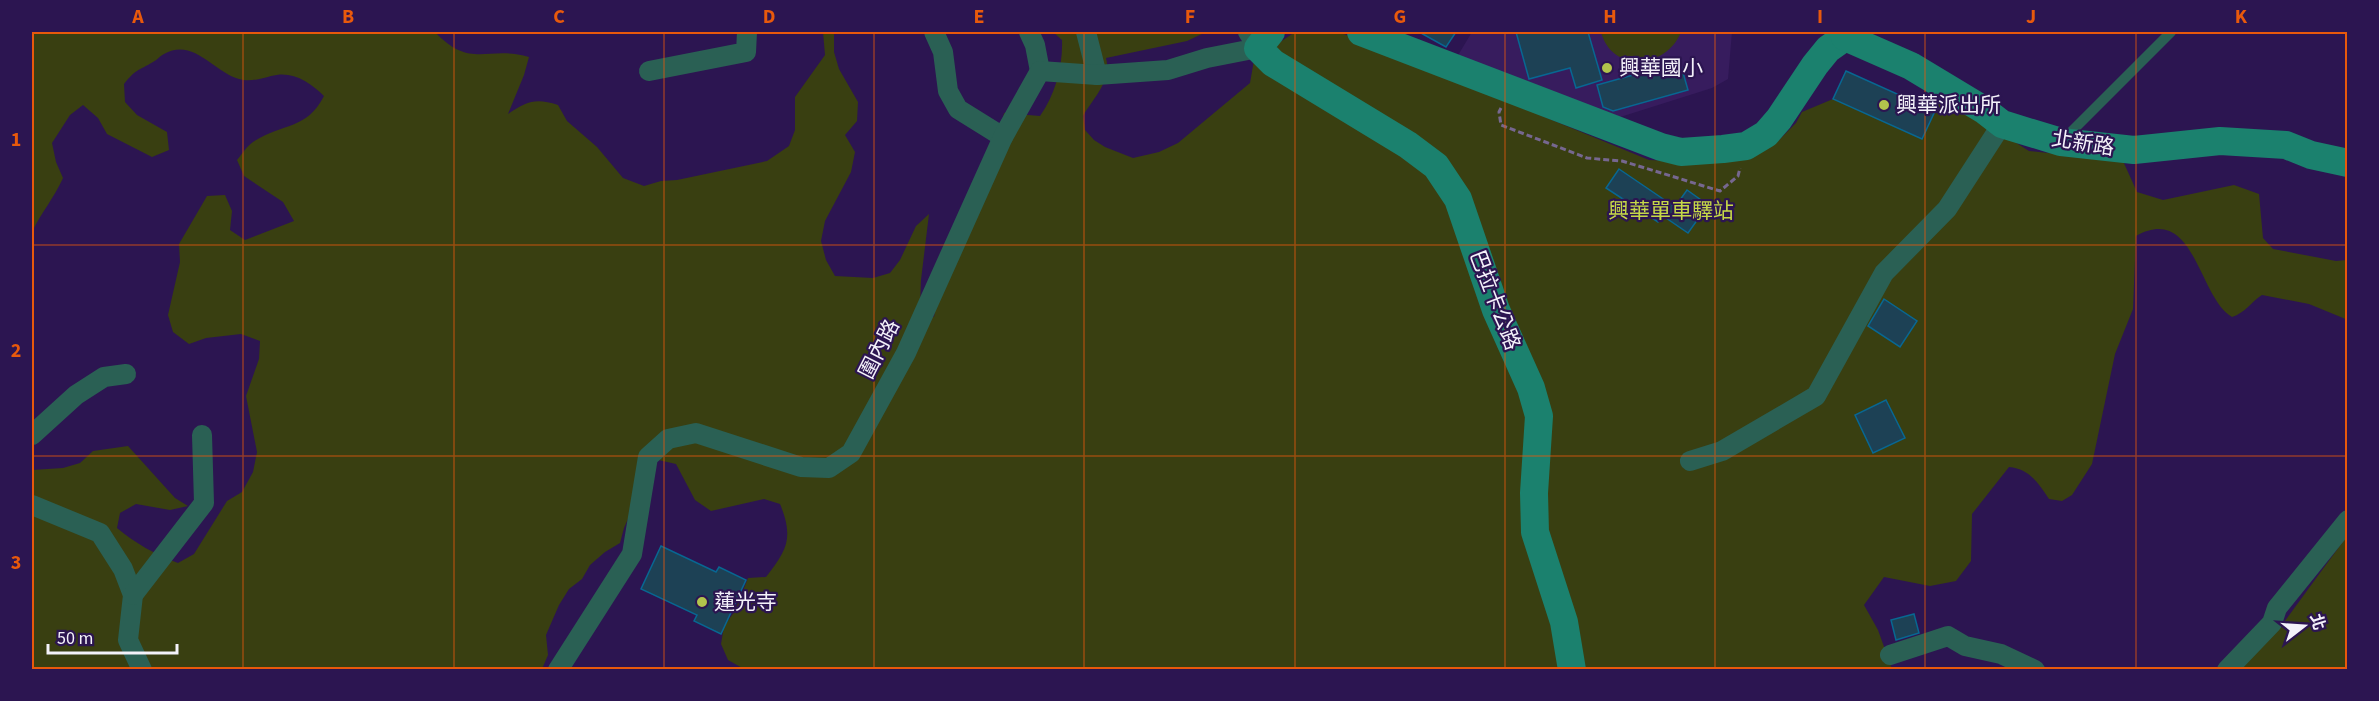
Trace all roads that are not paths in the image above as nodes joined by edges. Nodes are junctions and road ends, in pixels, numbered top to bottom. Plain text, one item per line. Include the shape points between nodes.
1 (747, 32) edge
2 (934, 32) edge
3 (1029, 32) edge
4 (1086, 32) edge
5 (1361, 32) edge
6 (2171, 32) edge
7 (1844, 34) edge
8 (1259, 37) edge
9 (649, 71) dead end
10 (1040, 71) junction
11 (1097, 75) junction
12 (2002, 124) junction
13 (1003, 137) junction
14 (2061, 142) junction
15 (2348, 163) edge
16 (126, 374) dead end
17 (32, 435) edge
18 (202, 435) dead end
19 (1690, 461) dead end
20 (32, 505) edge
21 (2348, 520) edge
22 (133, 595) junction
23 (1890, 655) dead end
24 (142, 669) edge
25 (558, 669) edge
26 (1572, 669) edge
27 (2035, 669) edge
28 (2227, 669) edge

1 - 9 street via 746,52
2 - 13 street via 943,51 948,92 958,109
3 - 10 street
4 - 11 street
5 - 7 main road via 1682,152 1746,146 1766,134 1815,65
6 - 14 lane
7 - 12 main road, 北新路 via 1911,66
8 - 11 street via 1168,70
8 - 26 main road, 巴拉卡公路 via 1273,63 1436,166 1458,199 1496,310 1531,387 1539,416 1535,532 1564,622
10 - 11 street
10 - 13 street, 圍內路
12 - 14 main road, 北新路
12 - 19 street via 1947,209 1884,273 1816,396 1722,451
13 - 25 street, 圍內路 via 906,353 852,453 829,468 801,467 696,433 668,439 648,457 632,554
14 - 15 main road, 北新路 via 2134,150 2220,141 2286,145
16 - 17 street via 104,377 76,395
18 - 22 street via 204,503
20 - 22 street via 100,533 123,569
21 - 28 street via 2277,608 2272,623
22 - 24 street via 128,640
23 - 27 street via 1948,636 1965,646 2001,654

